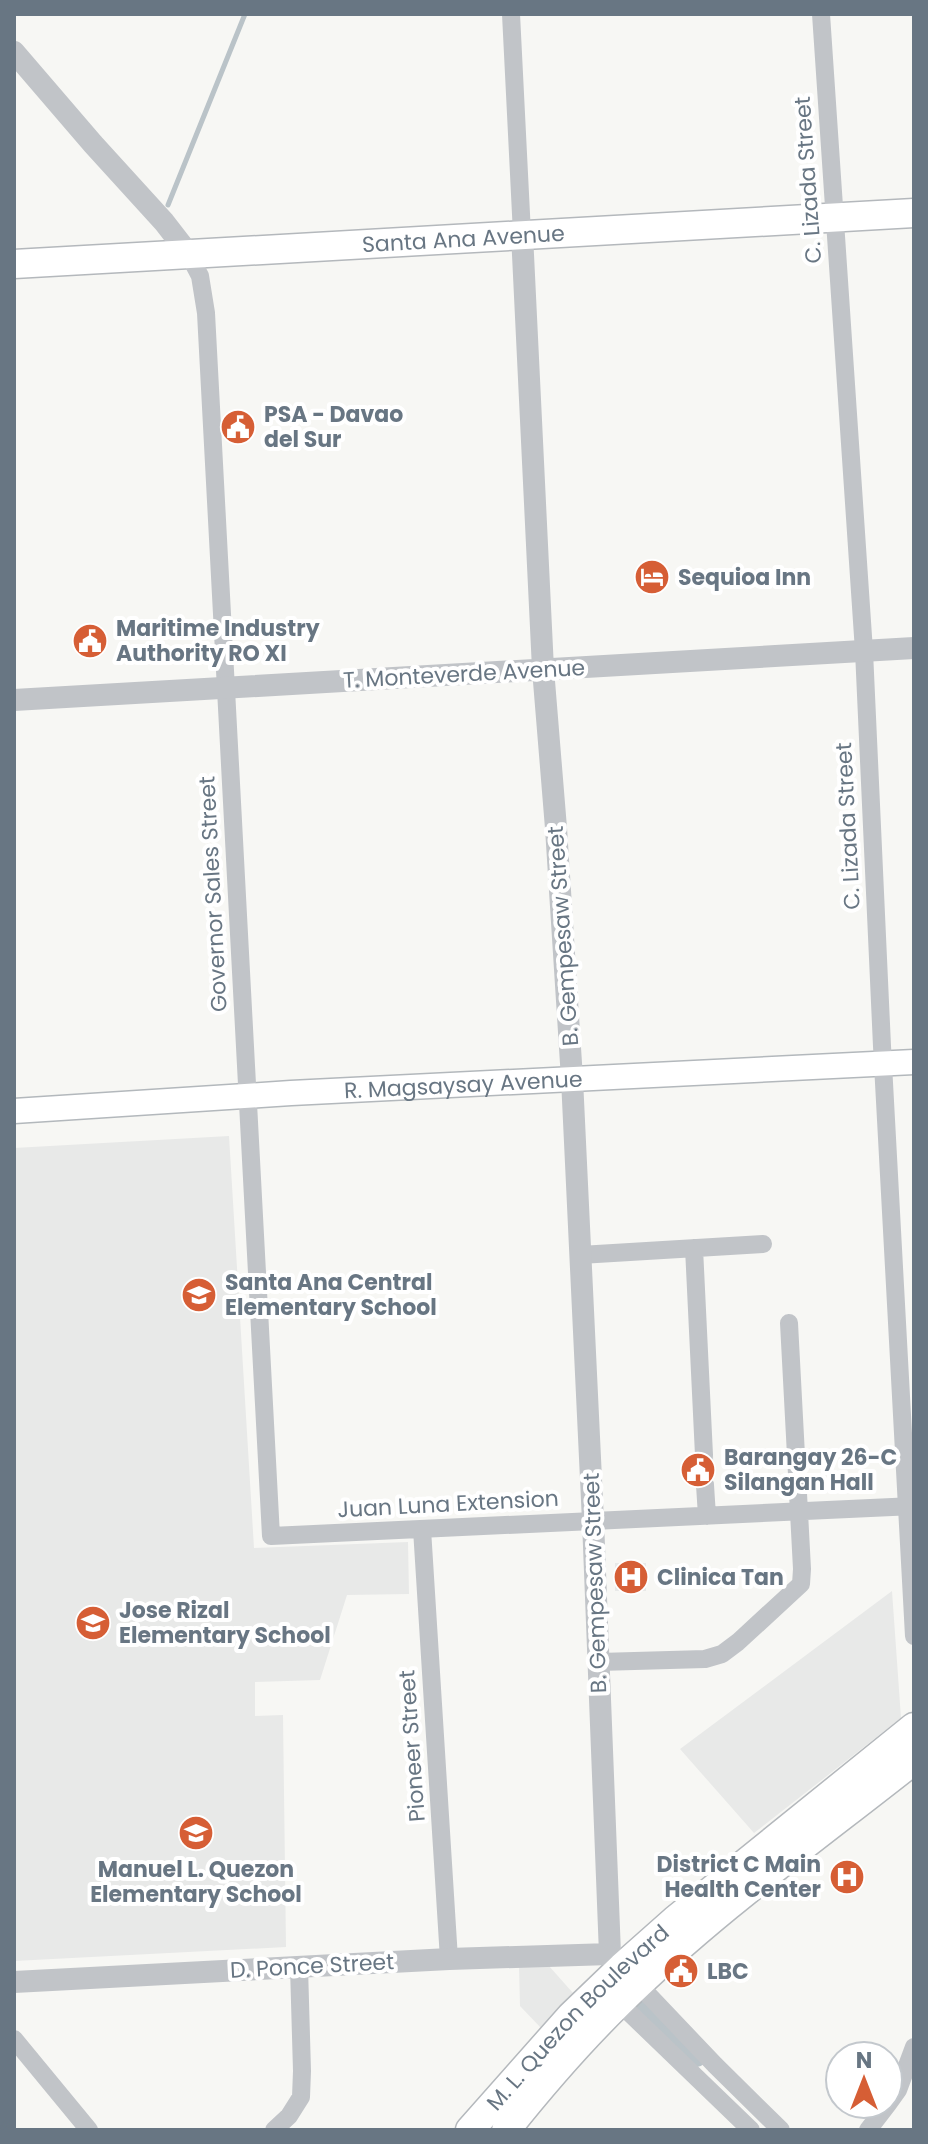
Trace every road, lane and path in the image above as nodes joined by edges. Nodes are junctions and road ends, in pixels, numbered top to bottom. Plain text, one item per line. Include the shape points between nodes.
1 (511, 14) edge
2 (821, 14) edge
3 (14, 52) edge
4 (914, 213) edge
5 (835, 218) junction
6 (522, 234) junction
7 (188, 253) junction
8 (14, 264) edge
9 (914, 648) edge
10 (864, 651) junction
11 (543, 669) junction
12 (225, 688) junction
13 (14, 700) edge
14 (914, 1062) edge
15 (883, 1064) junction
16 (572, 1079) junction
17 (249, 1096) junction
18 (14, 1111) edge
19 (763, 1244) dead end
20 (694, 1248) junction
21 (580, 1255) junction
22 (789, 1323) dead end
23 (704, 1455) tunnel mouth
24 (705, 1485) tunnel mouth
25 (910, 1506) edge
26 (799, 1512) junction
27 (707, 1516) junction
28 (593, 1521) junction
29 (422, 1529) junction
30 (271, 1536) joint
31 (914, 1636) edge
32 (599, 1662) junction
33 (914, 1727) edge
34 (914, 1760) edge
35 (449, 1959) junction
36 (299, 1967) junction
37 (618, 1979) junction
38 (14, 1982) edge
39 (14, 2039) edge
40 (914, 2047) edge
41 (904, 2074) edge
42 (509, 2129) edge
43 (747, 2129) edge
44 (89, 2130) edge
45 (274, 2130) edge
46 (470, 2130) edge
47 (781, 2130) edge

1 - 6 street, B. Gempesaw Street
2 - 5 street, C. Lizada Street
3 - 7 street
4 - 5 main road, Santa Ana Avenue
5 - 6 main road, Santa Ana Avenue
5 - 10 street, C. Lizada Street
6 - 7 main road, Santa Ana Avenue
6 - 11 street, B. Gempesaw Street
7 - 8 main road, Santa Ana Avenue
7 - 12 street, Governor Sales Street via 200,276 206,313
9 - 10 street, T. Monteverde Avenue
10 - 11 street, T. Monteverde Avenue
10 - 15 street, C. Lizada Street
11 - 12 street, T. Monteverde Avenue
11 - 16 street, B. Gempesaw Street
12 - 13 street, T. Monteverde Avenue
12 - 17 street, Governor Sales Street
14 - 15 main road, R. Magsaysay Avenue
15 - 16 main road, R. Magsaysay Avenue
15 - 25 street, C. Lizada Street
16 - 17 main road, R. Magsaysay Avenue
16 - 21 street, B. Gempesaw Street
17 - 18 main road, R. Magsaysay Avenue
17 - 30 street, Governor Sales Street
19 - 20 street
20 - 21 street
20 - 23 street
21 - 28 street, B. Gempesaw Street
22 - 26 street
24 - 27 street
25 - 26 street, Juan Luna Extension
25 - 31 street, C. Lizada Street
26 - 27 street, Juan Luna Extension
26 - 32 street via 801,1584 722,1654
27 - 28 street, Juan Luna Extension
28 - 29 street, Juan Luna Extension
28 - 32 street, B. Gempesaw Street
29 - 30 street, Juan Luna Extension
29 - 35 street, Pioneer Street
32 - 37 street, B. Gempesaw Street
33 - 37 main road, M. L. Quezon Boulevard via 675,1920
34 - 37 main road, M. L. Quezon Boulevard via 712,1919
35 - 36 street, D. Ponce Street
35 - 37 street, D. Ponce Street
36 - 38 street, D. Ponce Street
36 - 45 street via 301,2097
37 - 42 main road, M. L. Quezon Boulevard via 571,2053
37 - 43 street
37 - 46 main road, M. L. Quezon Boulevard via 568,2019
37 - 47 street via 683,2033
39 - 44 street
40 - 41 street

